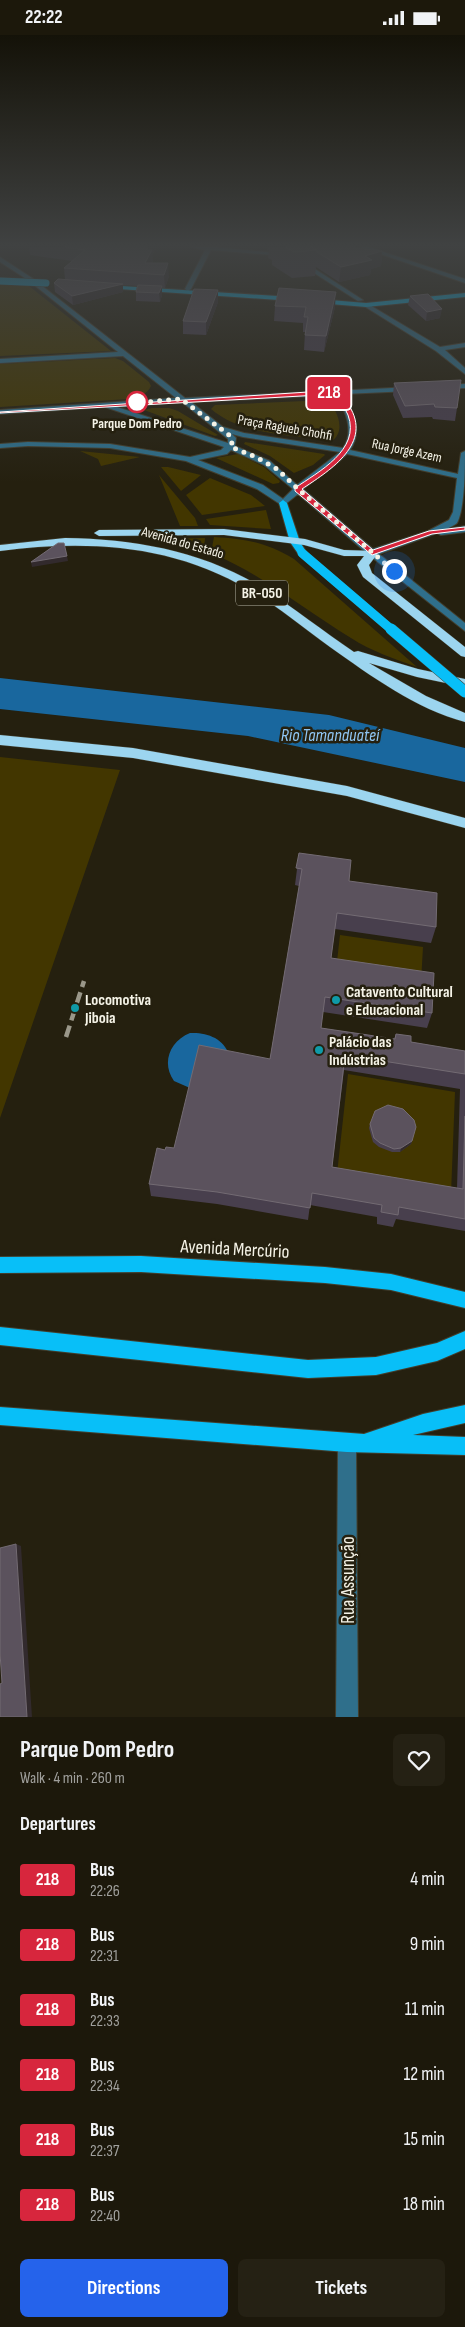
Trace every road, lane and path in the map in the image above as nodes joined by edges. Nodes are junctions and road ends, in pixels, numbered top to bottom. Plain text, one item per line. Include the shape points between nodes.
1 (88, 325) edge
2 (400, 325) edge
3 (465, 345) edge
4 (439, 349) junction
5 (124, 354) junction
6 (0, 361) edge
7 (465, 372) edge
8 (158, 382) junction
9 (465, 386) edge
10 (434, 388) edge
11 (415, 389) edge
12 (339, 392) junction
13 (181, 399) junction
14 (135, 403) junction
15 (106, 405) junction
16 (0, 412) edge
17 (219, 427) junction
18 (0, 446) edge
19 (231, 447) junction
20 (346, 451) junction
21 (465, 453) edge
22 (188, 459) junction
23 (462, 477) junction
24 (260, 487) junction
25 (298, 489) junction
26 (283, 503) junction
27 (461, 514) edge
28 (465, 529) edge
29 (431, 533) junction
30 (33, 542) junction
31 (295, 542) junction
32 (0, 547) edge
33 (372, 553) junction
34 (465, 628) edge
35 (339, 648) junction
36 (465, 653) edge
37 (465, 683) edge
38 (465, 692) edge
39 (465, 718) edge
40 (0, 740) edge
41 (465, 823) edge
42 (0, 1265) edge
43 (465, 1300) edge
44 (0, 1336) edge
45 (465, 1341) edge
46 (465, 1414) edge
47 (0, 1416) edge
48 (354, 1443) junction
49 (465, 1446) edge
50 (347, 1717) edge

1 - 5 street
2 - 4 street
3 - 4 street
4 - 7 street
5 - 6 street
5 - 8 street
8 - 13 street
8 - 14 street via 155,391
9 - 10 street
11 - 12 street
12 - 13 street
12 - 20 street, Praça Ragueb Chohfi via 352,416 353,435
13 - 14 street
13 - 17 street
14 - 15 street
15 - 16 street
15 - 19 street
17 - 19 street via 232,438
17 - 20 street, Praça Ragueb Chohfi via 243,435
18 - 22 street via 110,446
19 - 22 street via 224,452
19 - 25 street via 267,463
20 - 23 street, Rua Jorge Azem
20 - 25 street, Praça Ragueb Chohfi via 335,463
21 - 23 street
22 - 24 street
23 - 27 street
24 - 25 street
24 - 26 street
25 - 26 street, Praça Ragueb Chohfi
25 - 33 street
26 - 31 main road
27 - 29 street via 452,523
28 - 29 street
29 - 33 street
30 - 31 highway via 145,531 224,532
30 - 32 highway, Avenida do Estado / BR-050
30 - 35 highway, Avenida do Estado / BR-050 via 86,540 149,546 202,562 255,588
31 - 33 highway via 344,553
31 - 38 main road, bridge via 302,553
33 - 34 street
33 - 36 highway via 363,565 367,575
35 - 37 highway via 402,669
35 - 39 highway, Avenida do Estado / BR-050 via 420,700
40 - 41 highway via 133,753 346,791
42 - 43 main road, Avenida Mercúrio via 141,1264 325,1275 391,1282
44 - 45 main road via 308,1369 376,1366 437,1352
46 - 48 main road
47 - 48 main road
48 - 49 main road
48 - 50 street, Rua Assunção

